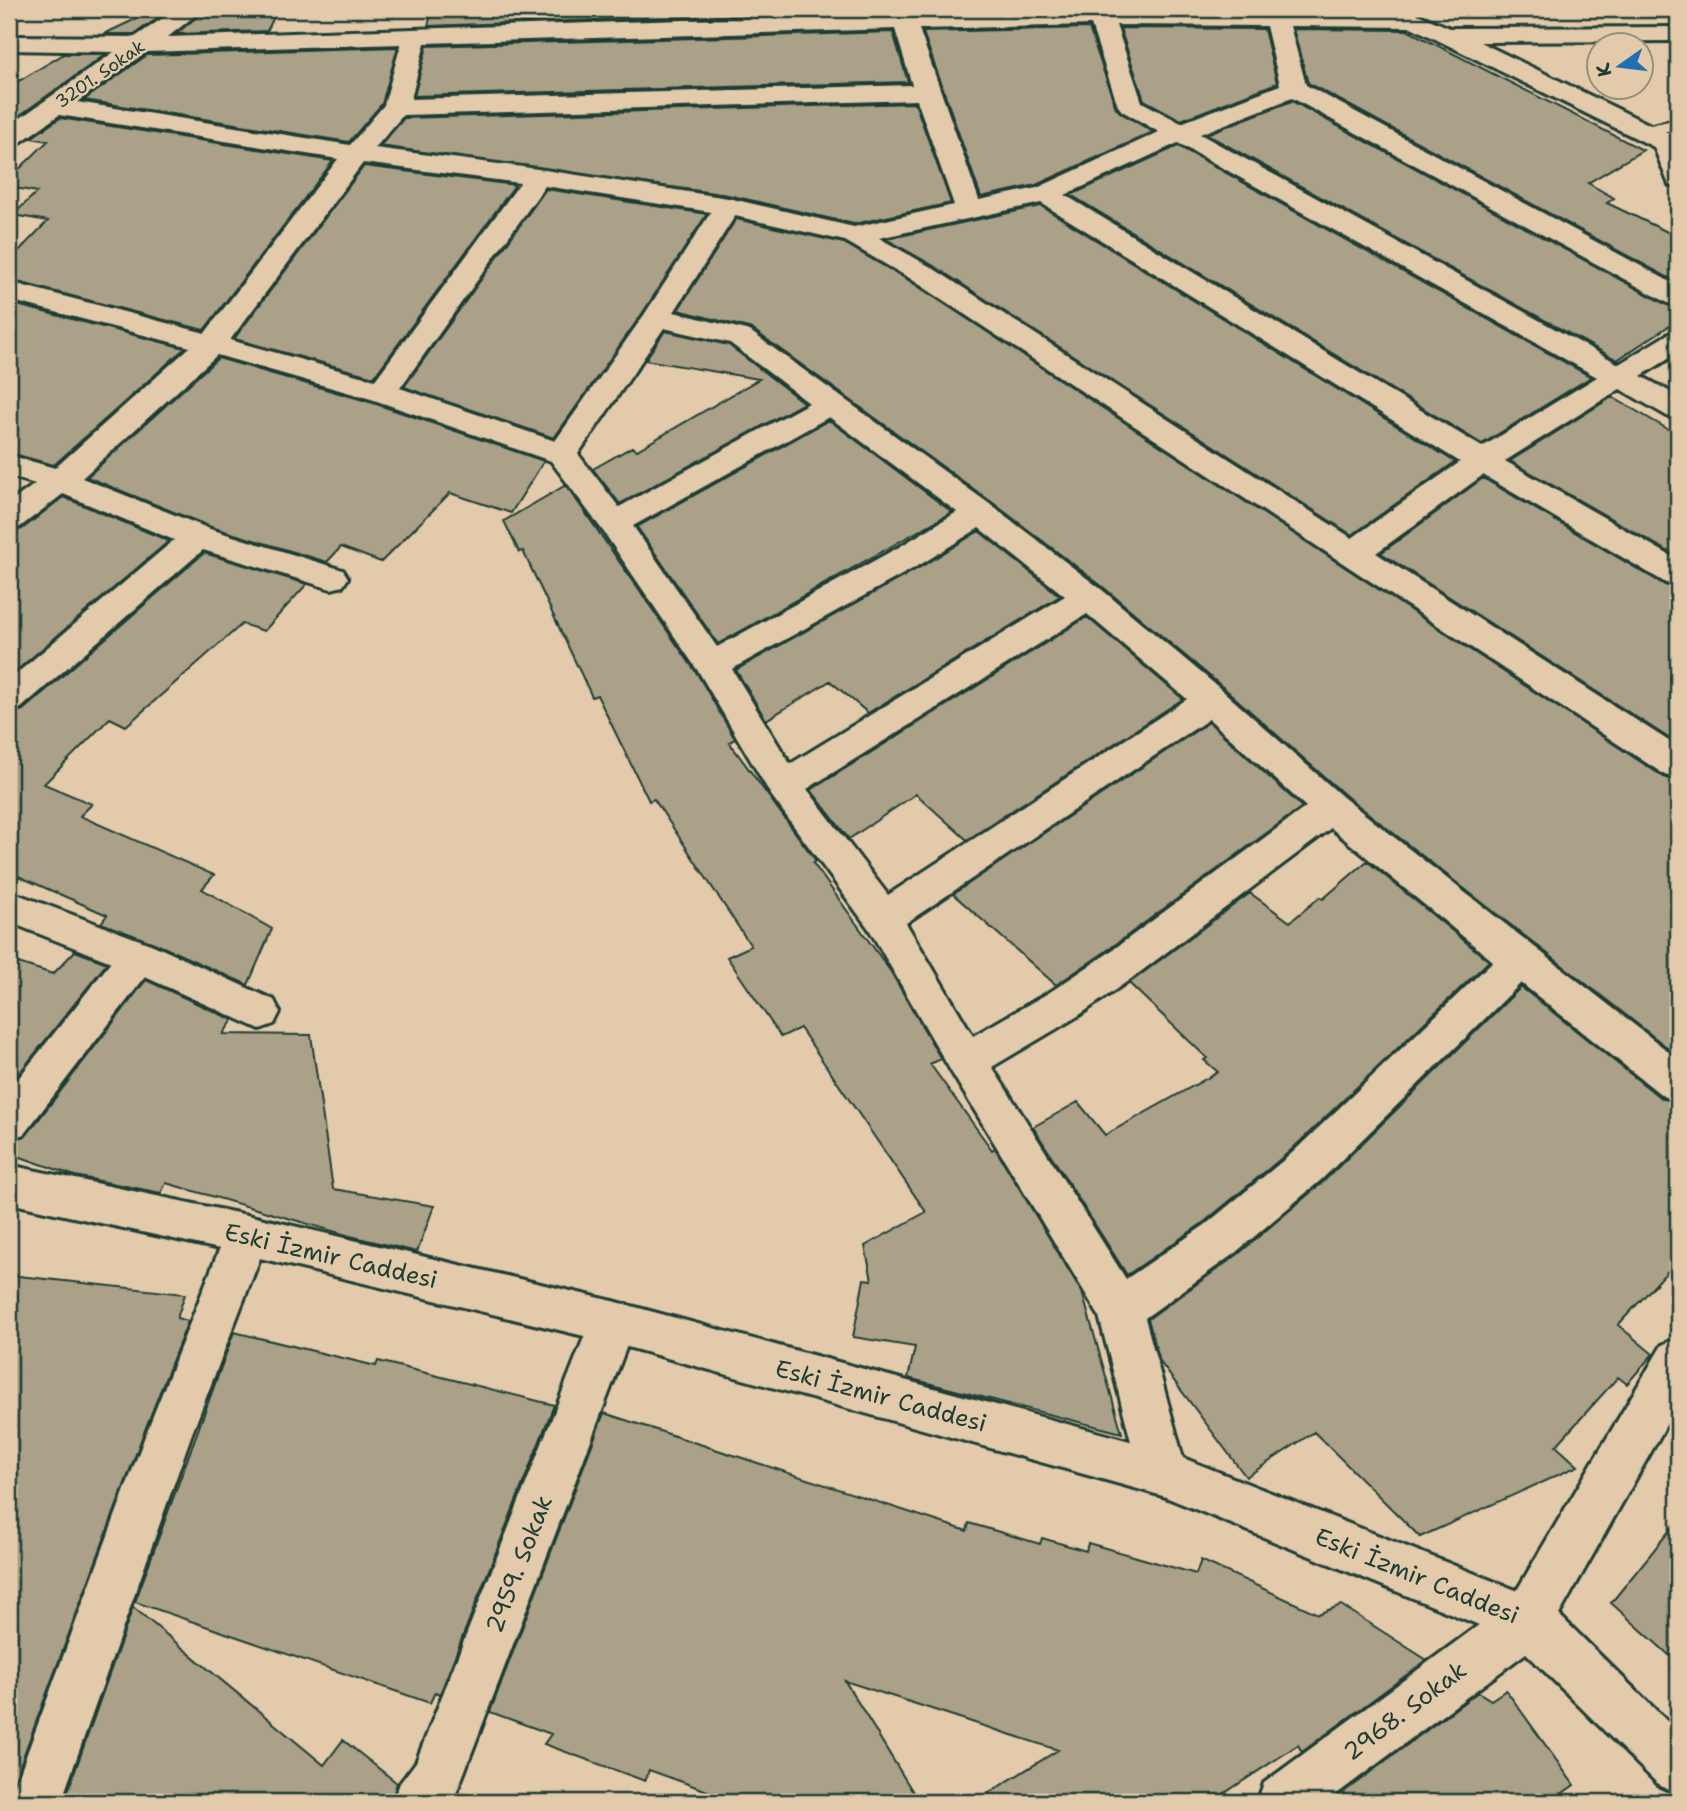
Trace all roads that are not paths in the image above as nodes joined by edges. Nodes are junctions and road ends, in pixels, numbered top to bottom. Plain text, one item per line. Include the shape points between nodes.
1 (191, 9) edge
2 (1584, 9) edge
3 (1413, 14) edge
4 (745, 17) edge
5 (1101, 18) junction
6 (1276, 18) junction
7 (905, 22) junction
8 (1595, 32) edge
9 (1441, 34) junction
10 (1656, 34) edge
11 (1678, 34) edge
12 (1586, 35) edge
13 (415, 36) junction
14 (9, 43) edge
15 (142, 45) junction
16 (1294, 89) junction
17 (927, 92) junction
18 (54, 106) junction
19 (396, 107) junction
20 (1678, 124) edge
21 (1641, 131) junction
22 (1178, 133) junction
23 (9, 138) edge
24 (356, 154) junction
25 (538, 177) junction
26 (1678, 178) edge
27 (1045, 194) junction
28 (728, 206) junction
29 (969, 210) junction
30 (854, 236) junction
31 (9, 291) edge
32 (1678, 297) edge
33 (657, 317) junction
34 (1678, 340) edge
35 (212, 344) junction
36 (1620, 377) junction
37 (383, 392) junction
38 (832, 403) junction
39 (1678, 410) edge
40 (562, 454) junction
41 (1482, 461) junction
42 (9, 465) edge
43 (60, 481) junction
44 (980, 513) junction
45 (9, 519) edge
46 (614, 523) junction
47 (198, 537) junction
48 (1354, 553) junction
49 (1678, 575) edge
50 (331, 578) dead end
51 (1089, 597) junction
52 (712, 664) junction
53 (9, 699) edge
54 (1211, 700) junction
55 (1678, 765) edge
56 (784, 785) junction
57 (1331, 808) junction
58 (9, 906) edge
59 (883, 918) junction
60 (139, 956) junction
61 (1520, 960) junction
62 (260, 1012) dead end
63 (966, 1061) junction
64 (1678, 1083) edge
65 (9, 1121) edge
66 (9, 1184) edge
67 (247, 1235) junction
68 (1120, 1309) junction
69 (613, 1322) junction
70 (1678, 1360) edge
71 (1163, 1473) junction
72 (1528, 1620) junction
73 (1678, 1768) edge
74 (35, 1802) edge
75 (419, 1802) edge
76 (1283, 1802) edge

1 - 15 street, 3201. Sokak
2 - 8 street
3 - 6 street
3 - 9 street
4 - 7 street
4 - 13 street
5 - 6 street
5 - 7 street
5 - 22 street via 1131,106
6 - 16 street
7 - 17 street
9 - 12 street
9 - 21 street
10 - 11 street
13 - 15 street
13 - 19 street
14 - 15 street
15 - 18 street, 3201. Sokak
16 - 22 street
16 - 32 street
17 - 19 street
17 - 29 street
18 - 23 street, 3201. Sokak
18 - 24 street
19 - 24 street
20 - 21 lane
21 - 26 street via 1667,143
22 - 27 street
22 - 36 street
24 - 25 street
24 - 35 street
25 - 28 street
25 - 37 street
27 - 29 street
27 - 41 street
28 - 30 street
28 - 33 street
29 - 30 street
30 - 48 street via 921,273
31 - 35 street
33 - 38 street via 740,337
33 - 40 street
34 - 36 street
35 - 37 street
35 - 43 street
36 - 39 street
36 - 41 street
37 - 40 street
38 - 44 street
38 - 46 street
40 - 46 street
41 - 48 street
41 - 49 street
42 - 43 street
43 - 45 street
43 - 47 street
44 - 51 street
44 - 52 street
46 - 52 street
47 - 50 street
47 - 53 street
48 - 55 street
51 - 54 street
51 - 56 street
52 - 56 street
54 - 57 street
54 - 59 street
56 - 59 street
57 - 61 street
57 - 63 street via 1110,973
58 - 60 street
59 - 63 street
60 - 62 street
60 - 65 street
61 - 64 street
61 - 68 street via 1306,1167 1220,1239
63 - 68 street
66 - 67 street, Eski İzmir Caddesi
67 - 69 street, Eski İzmir Caddesi
67 - 74 street via 168,1436
68 - 71 street
69 - 71 street, Eski İzmir Caddesi
69 - 75 street, 2959. Sokak via 435,1780
70 - 72 street
71 - 72 street, Eski İzmir Caddesi
72 - 73 street, Eski İzmir Caddesi
72 - 76 street, 2968. Sokak

